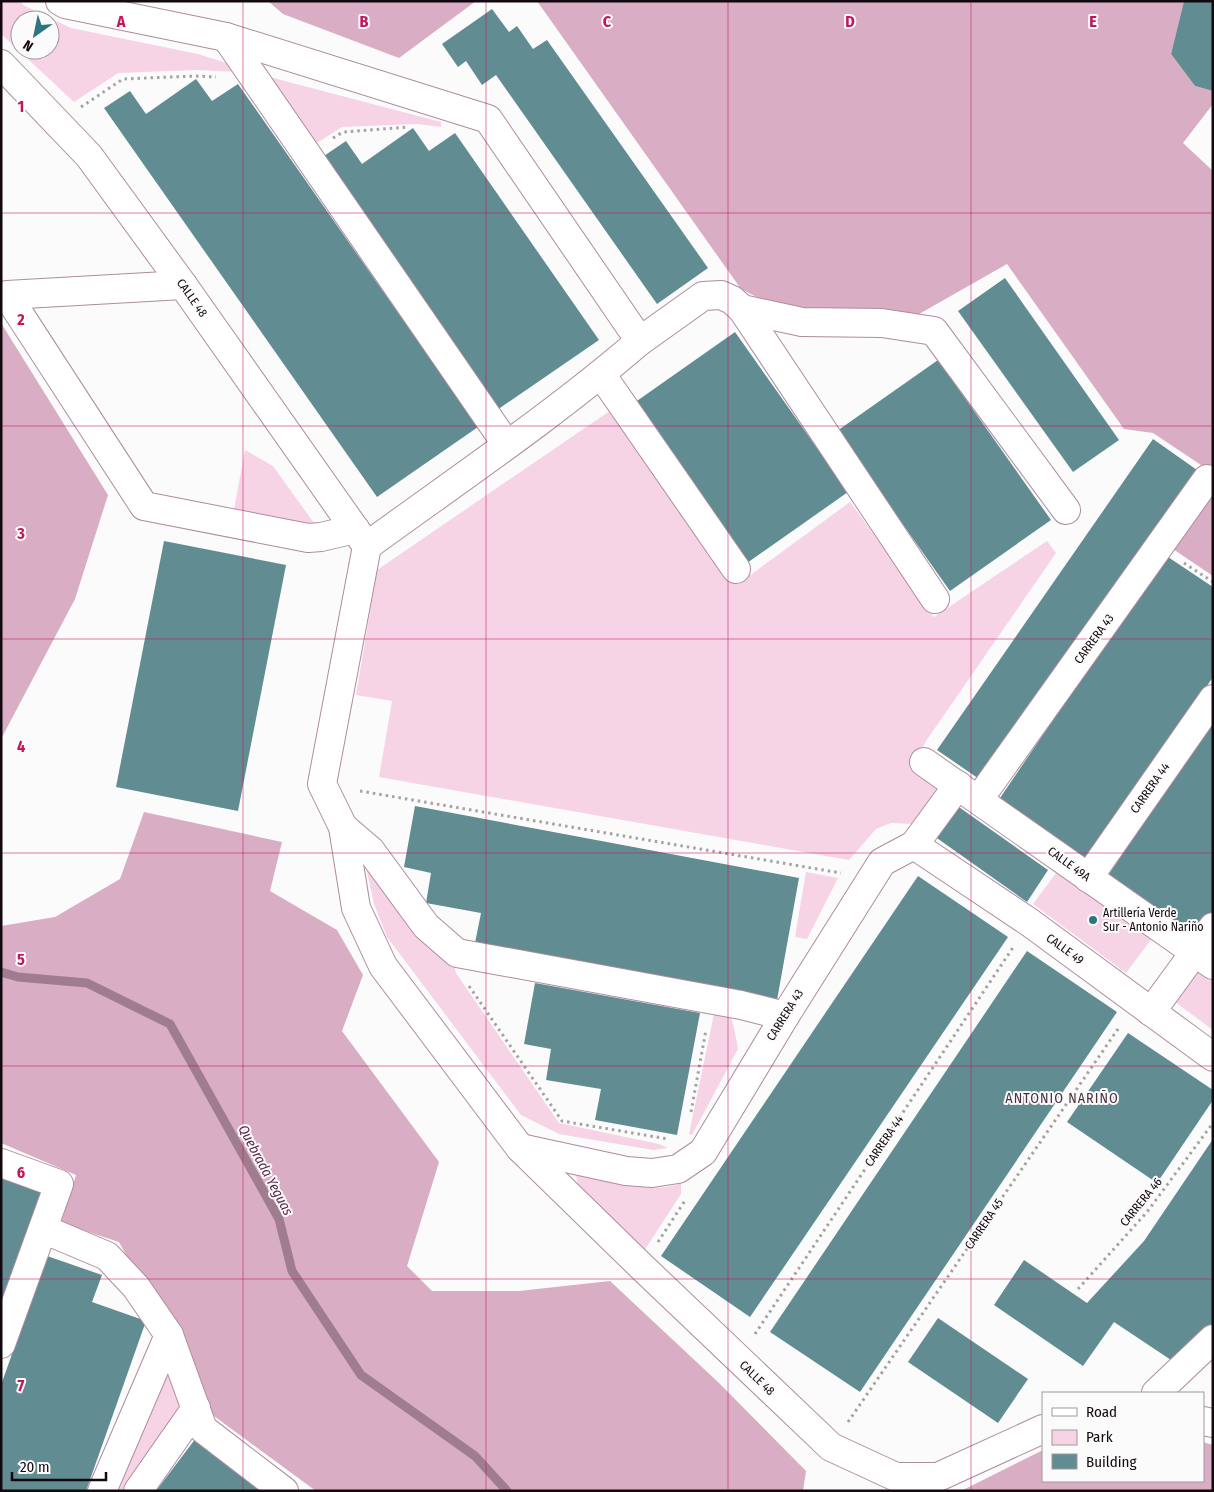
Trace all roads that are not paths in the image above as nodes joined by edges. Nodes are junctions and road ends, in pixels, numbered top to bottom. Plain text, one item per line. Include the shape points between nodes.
1 (60, 1) edge
2 (226, 37) junction
3 (1, 64) edge
4 (183, 284) junction
5 (742, 308) junction
6 (640, 341) junction
7 (601, 374) junction
8 (507, 445) junction
9 (1207, 480) dead end
10 (1066, 510) dead end
11 (361, 537) junction
12 (736, 569) dead end
13 (935, 599) dead end
14 (1213, 699) edge
15 (924, 762) dead end
16 (969, 792) junction
17 (343, 827) junction
18 (914, 845) junction
19 (1088, 878) junction
20 (1213, 927) edge
21 (1204, 959) edge
22 (1144, 1006) junction
23 (784, 1016) junction
24 (1213, 1058) edge
25 (520, 1148) junction
26 (1, 1163) edge
27 (43, 1229) junction
28 (168, 1334) junction
29 (1213, 1339) edge
30 (1, 1344) edge
31 (1157, 1392) edge
32 (196, 1408) junction
33 (1042, 1429) edge
34 (102, 1491) edge
35 (138, 1491) edge
36 (284, 1491) edge

1 - 2 street
2 - 6 street via 488,119
2 - 8 street
3 - 4 street, CALLE 48 via 89,156
4 - 11 street, CALLE 48
4 - 11 street via 6,295 144,506 308,538
5 - 6 street via 721,295 702,296
5 - 10 street via 802,322 882,323 934,331
5 - 13 street
6 - 7 street
7 - 8 street
7 - 12 street
8 - 11 street
9 - 16 street, CARRERA 43 via 1160,546
11 - 17 street via 322,784
14 - 19 street, CARRERA 44
15 - 16 street, CALLE 49A
16 - 18 street, CARRERA 43
16 - 19 street, CALLE 49A
17 - 23 street via 371,852 426,926 456,953
17 - 25 street, CALLE 48 via 356,908 384,966
18 - 22 street, CALLE 49 via 1030,922
18 - 23 street, CARRERA 43 via 882,862
19 - 21 street, CALLE 49A
20 - 21 street
21 - 22 street
22 - 24 street, CALLE 49
23 - 25 street, CARRERA 43 via 703,1152 678,1169 652,1173 626,1171
25 - 33 street, CALLE 48 via 830,1448 896,1477 938,1477
26 - 27 street via 59,1184
27 - 28 street via 107,1256 136,1287
27 - 30 street
28 - 32 street
28 - 34 street
29 - 31 street
32 - 35 street
32 - 36 street via 203,1429

